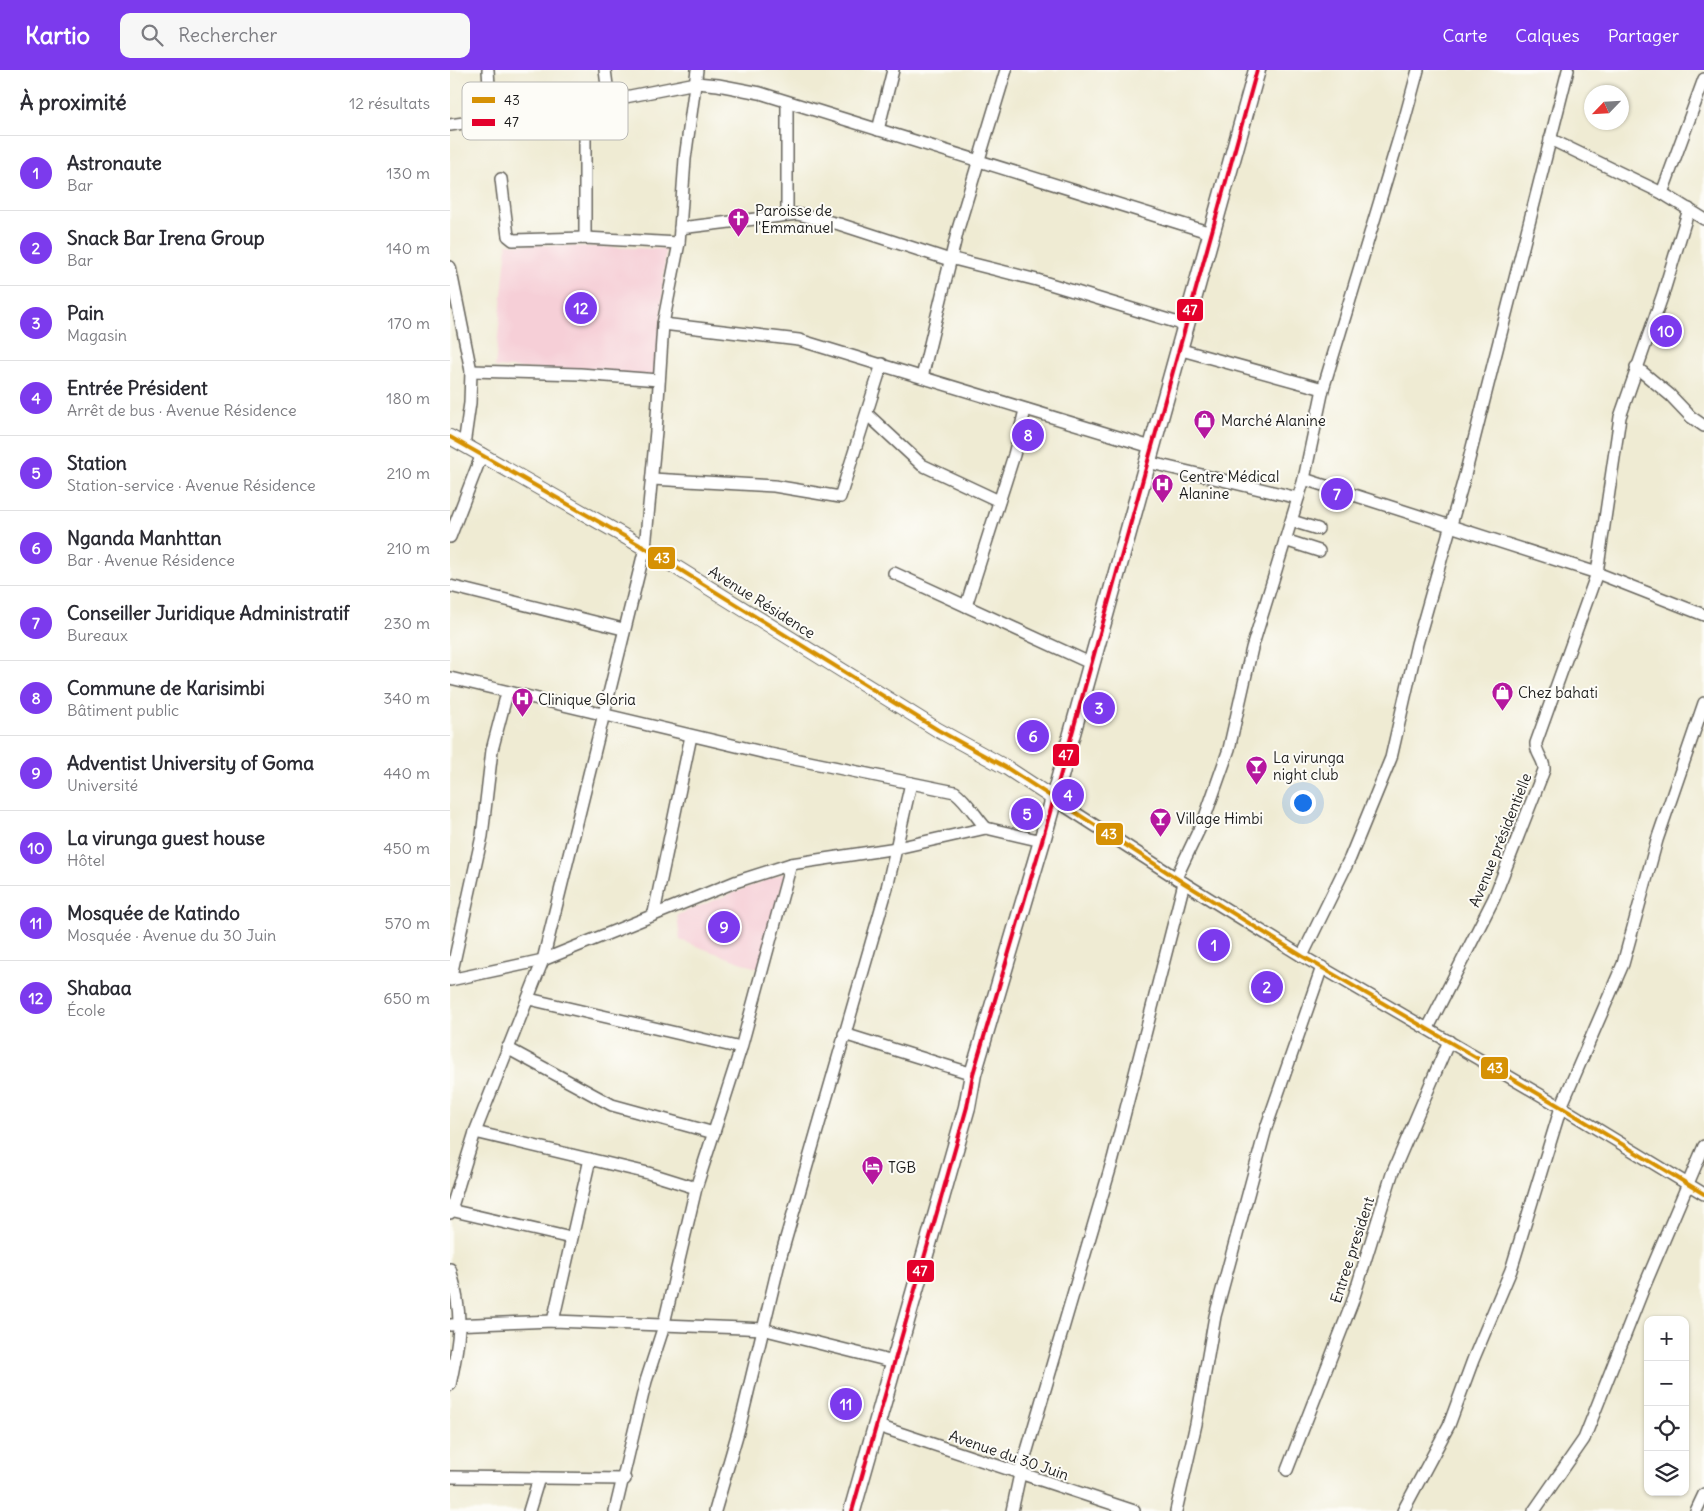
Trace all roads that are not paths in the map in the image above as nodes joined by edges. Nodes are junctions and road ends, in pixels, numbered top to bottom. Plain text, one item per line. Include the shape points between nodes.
1 (697, 70) edge
2 (893, 70) edge
3 (1006, 70) edge
4 (1257, 70) edge
5 (1418, 70) edge
6 (1568, 70) edge
7 (1704, 79) edge
8 (696, 83) junction
9 (628, 97) edge
10 (788, 103) junction
11 (878, 130) junction
12 (1550, 139) junction
13 (585, 140) edge
14 (978, 161) junction
15 (501, 179) dead end
16 (1662, 193) junction
17 (1689, 209) junction
18 (787, 214) junction
19 (1704, 219) edge
20 (680, 228) junction
21 (1211, 233) junction
22 (585, 238) junction
23 (679, 243) junction
24 (950, 259) junction
25 (450, 267) edge
26 (663, 324) junction
27 (1185, 325) junction
28 (1178, 349) junction
29 (882, 364) junction
30 (1636, 367) junction
31 (470, 372) junction
32 (922, 378) junction
33 (659, 380) junction
34 (1323, 388) junction
35 (1025, 410) junction
36 (867, 414) junction
37 (1704, 426) edge
38 (450, 437) edge
39 (464, 444) junction
40 (482, 454) junction
41 (1149, 454) junction
42 (652, 479) junction
43 (1304, 479) junction
44 (1298, 498) junction
45 (999, 501) junction
46 (1292, 520) junction
47 (1450, 526) junction
48 (1318, 529) dead end
49 (450, 537) edge
50 (1285, 540) junction
51 (645, 548) junction
52 (1319, 550) dead end
53 (894, 572) dead end
54 (1597, 573) junction
55 (450, 586) edge
56 (966, 606) junction
57 (1704, 615) edge
58 (623, 629) junction
59 (1090, 662) junction
60 (450, 678) edge
61 (507, 693) junction
62 (1704, 703) edge
63 (602, 714) junction
64 (1700, 731) edge
65 (691, 736) junction
66 (911, 783) junction
67 (1054, 799) junction
68 (986, 828) junction
69 (1042, 842) junction
70 (897, 848) junction
71 (791, 864) junction
72 (1180, 881) junction
73 (654, 913) junction
74 (1302, 956) junction
75 (543, 960) junction
76 (1322, 967) junction
77 (529, 998) junction
78 (1428, 1028) junction
79 (844, 1034) junction
80 (1449, 1041) junction
81 (508, 1048) junction
82 (741, 1048) junction
83 (972, 1074) junction
84 (1561, 1107) junction
85 (475, 1132) junction
86 (714, 1133) junction
87 (1704, 1146) edge
88 (590, 1159) junction
89 (1687, 1184) junction
90 (696, 1188) junction
91 (1704, 1194) edge
92 (450, 1212) edge
93 (571, 1238) junction
94 (450, 1269) edge
95 (553, 1321) junction
96 (455, 1325) edge
97 (663, 1326) junction
98 (762, 1329) junction
99 (894, 1362) junction
100 (450, 1385) edge
101 (875, 1425) junction
102 (1287, 1470) dead end
103 (1020, 1474) junction
104 (450, 1477) edge
105 (539, 1478) junction
106 (624, 1479) junction
107 (1704, 1494) edge
108 (1103, 1507) edge
109 (529, 1511) edge
110 (615, 1511) edge
111 (715, 1511) edge
112 (852, 1511) edge
113 (1012, 1511) edge
114 (1134, 1511) edge
115 (1176, 1511) edge
116 (1404, 1511) edge
117 (1534, 1511) edge
118 (1697, 1511) edge

1 - 8 street
2 - 11 street
3 - 14 street
4 - 21 highway
5 - 34 street
6 - 12 street
7 - 16 street
8 - 9 street
8 - 10 street via 739,88
8 - 20 street via 685,159
10 - 11 street
10 - 18 street
11 - 14 street
12 - 16 street
12 - 47 street
13 - 22 street
14 - 21 street
14 - 24 street
15 - 22 street via 510,238
16 - 17 street
17 - 19 street
17 - 30 street, Avenue présidentielle
18 - 20 street
18 - 24 street via 839,224
20 - 23 street
21 - 27 highway
22 - 23 street
23 - 26 street
24 - 27 street via 1037,280
24 - 32 street
25 - 31 street
26 - 29 street via 792,338
26 - 33 street
27 - 28 highway
28 - 34 street
28 - 41 highway
29 - 32 street
29 - 36 street
30 - 37 street
30 - 54 street, Avenue présidentielle via 1620,417
31 - 33 street via 580,374
31 - 39 street via 470,403
32 - 35 street
33 - 42 street
34 - 43 street
35 - 41 street
35 - 45 street
36 - 42 street via 840,497 750,484
36 - 45 street via 922,465
38 - 39 main road, Avenue Résidence
39 - 40 main road, Avenue Résidence
40 - 49 street
40 - 51 main road, Avenue Résidence
41 - 44 street
41 - 59 highway
42 - 51 street
43 - 44 street
43 - 47 street
44 - 46 street
45 - 56 street
46 - 48 street
46 - 50 street
47 - 54 street
47 - 74 street via 1387,772
50 - 52 street
50 - 72 street via 1252,648 1229,749
51 - 58 street
51 - 67 main road, Avenue Résidence
53 - 56 street
54 - 57 street
54 - 78 street, Avenue présidentielle via 1536,743 1545,767 1494,898
55 - 58 street
56 - 59 street
58 - 63 street
59 - 67 highway
60 - 61 street
61 - 63 street
61 - 75 street via 492,750 482,836 450,980
62 - 64 street
63 - 65 street
63 - 75 street
64 - 84 street via 1657,840 1623,964
65 - 66 street
65 - 73 street
66 - 68 street via 955,792
66 - 70 street
67 - 69 highway
67 - 72 street
68 - 69 street
68 - 70 street
69 - 83 highway
70 - 71 street
70 - 79 street
71 - 73 street
71 - 82 street
72 - 74 street
72 - 103 street via 1113,1160
73 - 75 street
74 - 76 street
75 - 77 street
76 - 78 street
76 - 115 street via 1266,1128 1215,1316 1196,1424
77 - 81 street
77 - 82 street
78 - 80 street
79 - 83 street
79 - 98 street
80 - 84 street
80 - 102 street, Entree president via 1392,1174 1352,1303
81 - 85 street
81 - 86 street via 612,1104
82 - 86 street
83 - 99 highway via 967,1107
84 - 89 street
84 - 116 street via 1495,1312 1449,1425
85 - 88 street
85 - 92 street
86 - 90 street
87 - 89 street
88 - 90 street
88 - 93 street
89 - 91 street
89 - 117 street via 1584,1440
90 - 97 street
92 - 93 street
93 - 95 street
94 - 96 street via 460,1311
95 - 96 street
95 - 97 street
96 - 100 street
97 - 98 street
97 - 106 street via 646,1382
98 - 99 street
98 - 111 street via 740,1425
99 - 101 highway
101 - 103 street, Avenue du 30 Juin
101 - 112 highway
103 - 108 street, Avenue du 30 Juin
103 - 113 street
104 - 105 street
105 - 106 street
105 - 109 street
106 - 110 street
107 - 118 street
108 - 114 street, Avenue du 30 Juin

